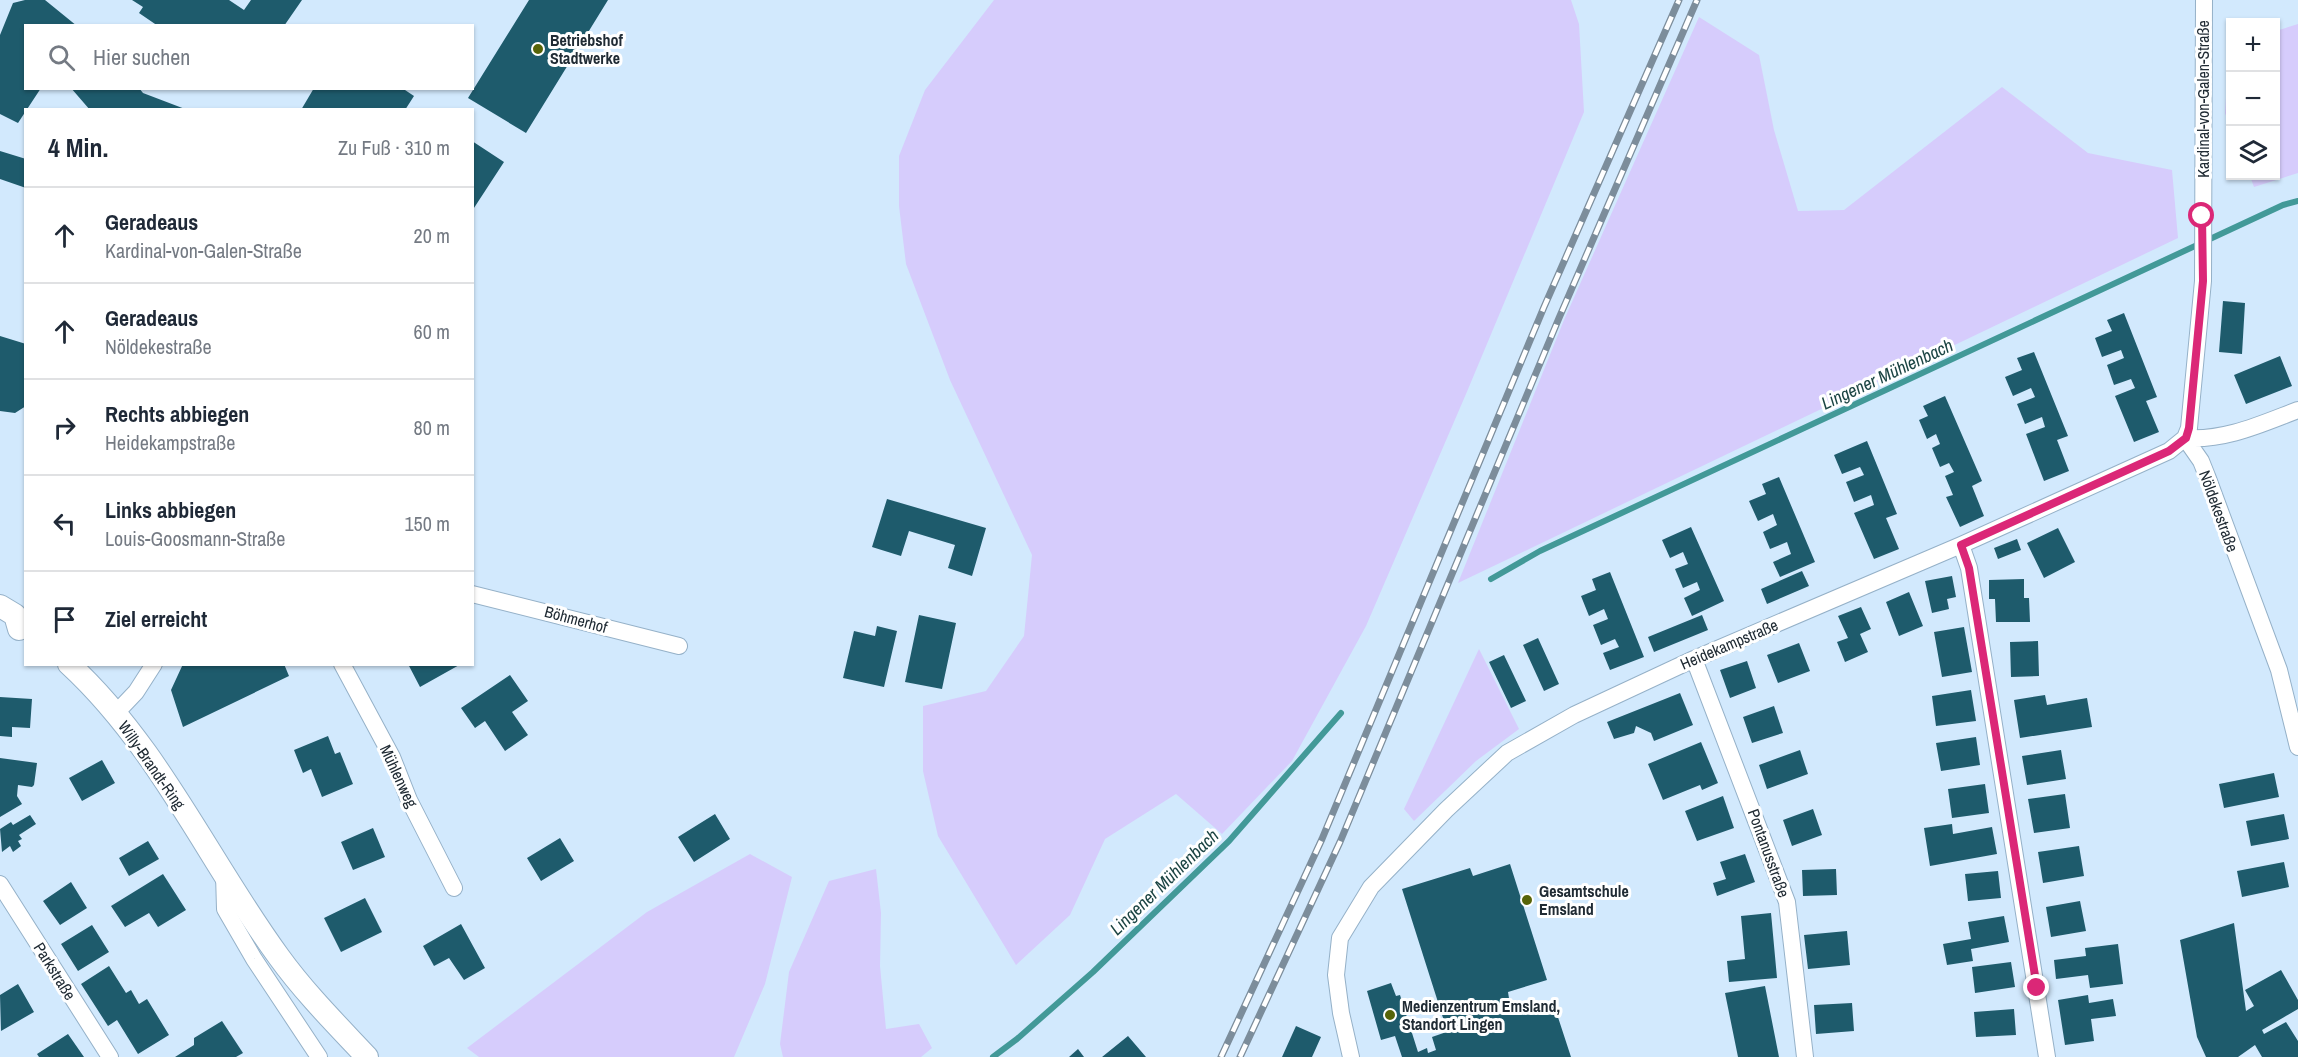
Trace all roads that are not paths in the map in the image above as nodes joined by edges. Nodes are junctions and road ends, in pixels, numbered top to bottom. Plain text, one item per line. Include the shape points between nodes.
1 (2204, 0) edge
2 (2298, 410) edge
3 (2186, 438) junction
4 (1961, 545) junction
5 (474, 595) edge
6 (0, 606) edge
7 (15, 630) edge
8 (679, 646) dead end
9 (1694, 658) junction
10 (71, 666) edge
11 (153, 666) edge
12 (343, 666) edge
13 (116, 713) junction
14 (2298, 747) edge
15 (224, 873) junction
16 (0, 884) edge
17 (454, 888) dead end
18 (110, 1057) edge
19 (319, 1057) edge
20 (367, 1057) edge
21 (1351, 1057) edge
22 (1805, 1057) edge
23 (2047, 1057) edge

1 - 3 street, Kardinal-von-Galen-Straße via 2203,271
2 - 3 street via 2231,435
3 - 4 street, Heidekampstraße via 2169,451
3 - 14 street, Nöldekestraße via 2207,476 2278,670
4 - 9 street, Heidekampstraße
4 - 23 street via 1969,568
5 - 8 street, Böhmerhof
6 - 7 main road via 15,615
9 - 21 street, Heidekampstraße via 1574,715 1507,753 1371,888 1340,938 1336,975
9 - 22 street, Pontanusstraße via 1787,902
10 - 13 main road, Willy-Brandt-Ring
11 - 13 street
12 - 17 street, Mühlenweg via 392,757 409,800
13 - 15 main road, Willy-Brandt-Ring via 144,748
15 - 19 street via 225,909
15 - 20 main road, Willy-Brandt-Ring via 280,958
16 - 18 street, Parkstraße

